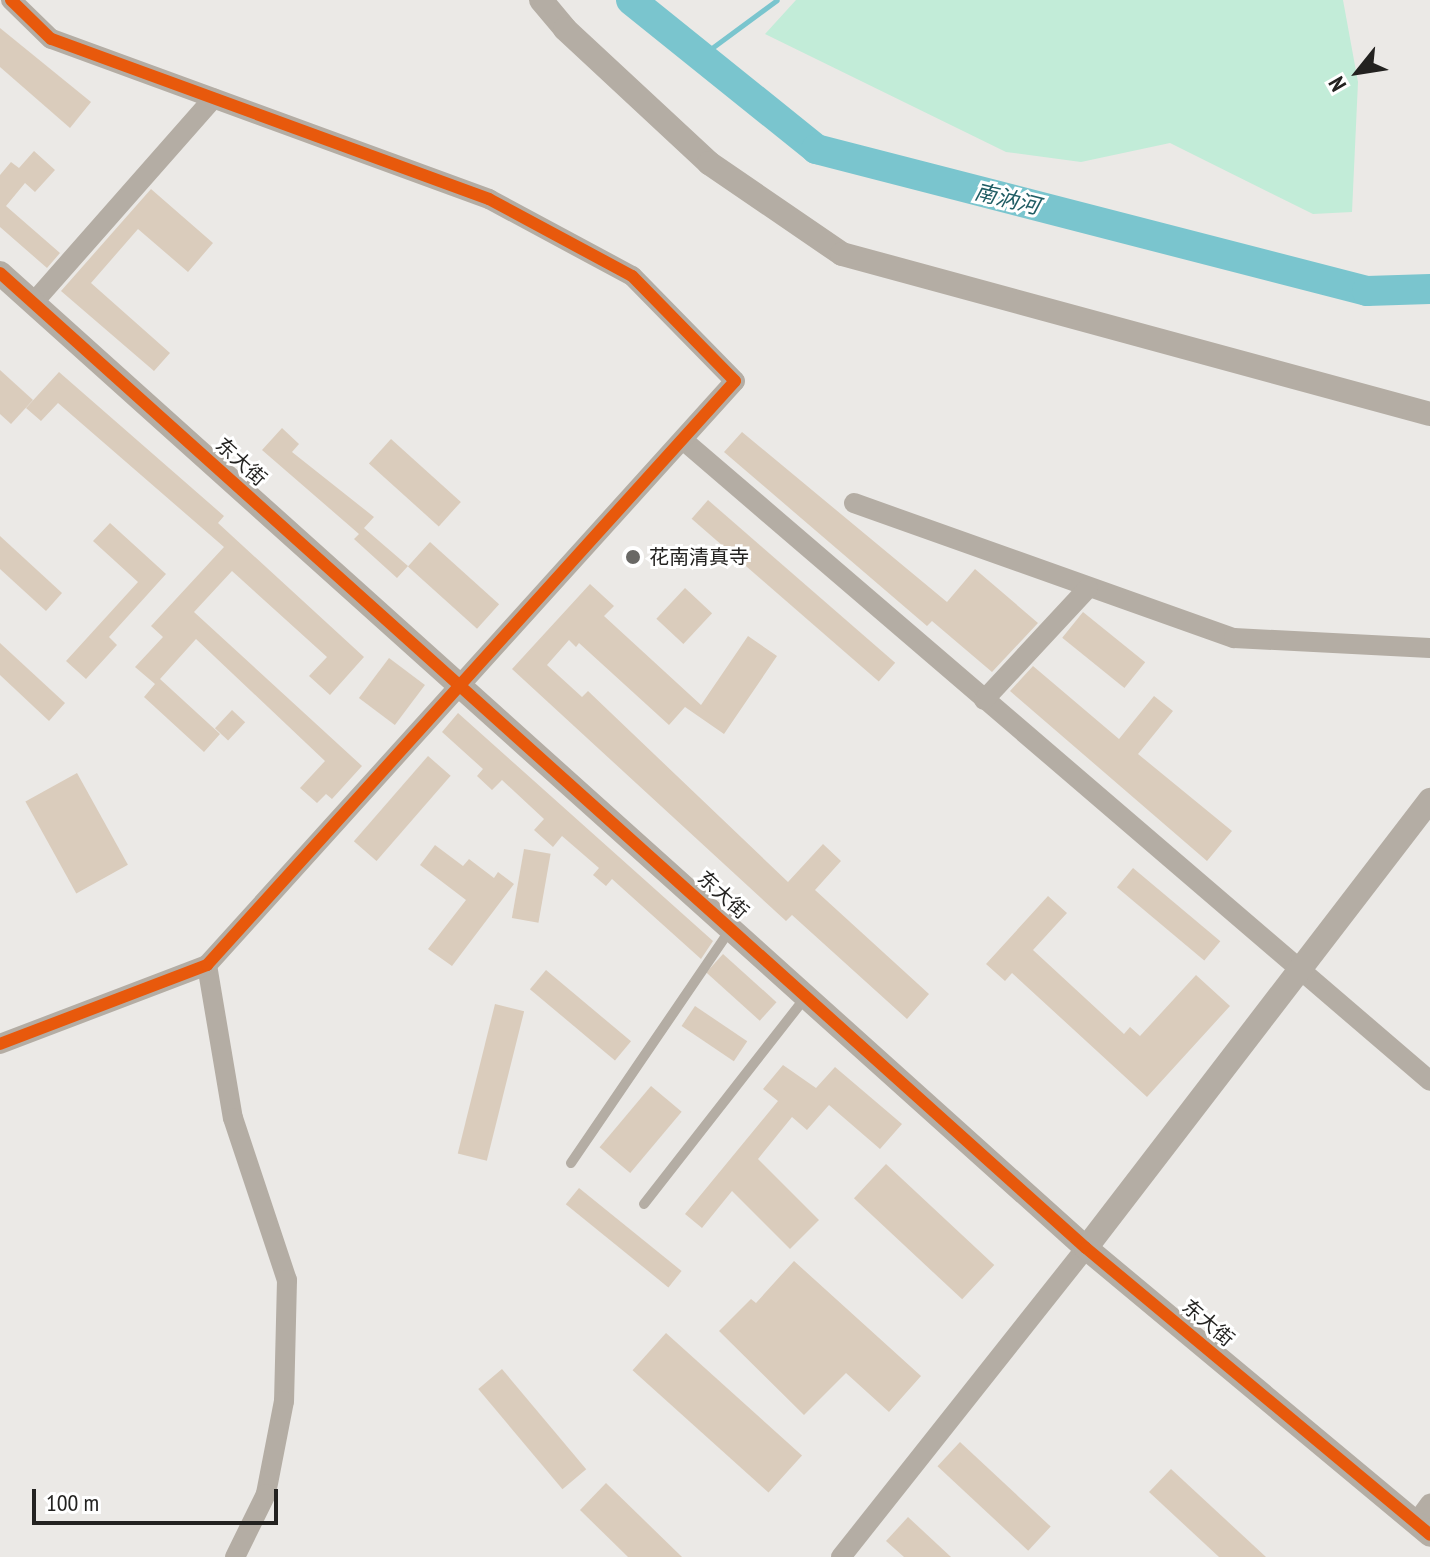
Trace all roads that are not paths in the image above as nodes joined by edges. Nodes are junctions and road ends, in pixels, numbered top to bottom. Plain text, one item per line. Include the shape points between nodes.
1 (11, 0) edge
2 (541, 0) edge
3 (214, 98) junction
4 (4, 283) edge
5 (33, 303) junction
6 (1430, 414) edge
7 (683, 440) junction
8 (854, 503) dead end
9 (1088, 588) junction
10 (1430, 648) edge
11 (462, 688) junction
12 (984, 700) junction
13 (1430, 800) edge
14 (731, 929) junction
15 (207, 965) junction
16 (1298, 971) junction
17 (806, 996) junction
18 (0, 1044) edge
19 (1430, 1081) edge
20 (571, 1163) dead end
21 (644, 1204) dead end
22 (1086, 1248) junction
23 (1425, 1521) edge
24 (235, 1557) edge
25 (841, 1557) edge

1 - 3 street via 51,39
2 - 6 street via 565,29 709,163 842,254
3 - 5 street
3 - 7 street via 489,199 632,276 735,381
4 - 5 street, 东大街
5 - 11 street, 东大街
7 - 11 street
7 - 12 street
8 - 9 street
9 - 10 street via 1234,638
9 - 12 street
11 - 14 street, 东大街
11 - 15 street
12 - 16 street
13 - 16 street
14 - 17 street, 东大街
14 - 20 lane
15 - 18 street
15 - 24 street via 233,1118 287,1280 278,1432 266,1494
16 - 19 street
16 - 22 street
17 - 21 lane
17 - 22 street, 东大街
22 - 23 street, 东大街
22 - 25 street

